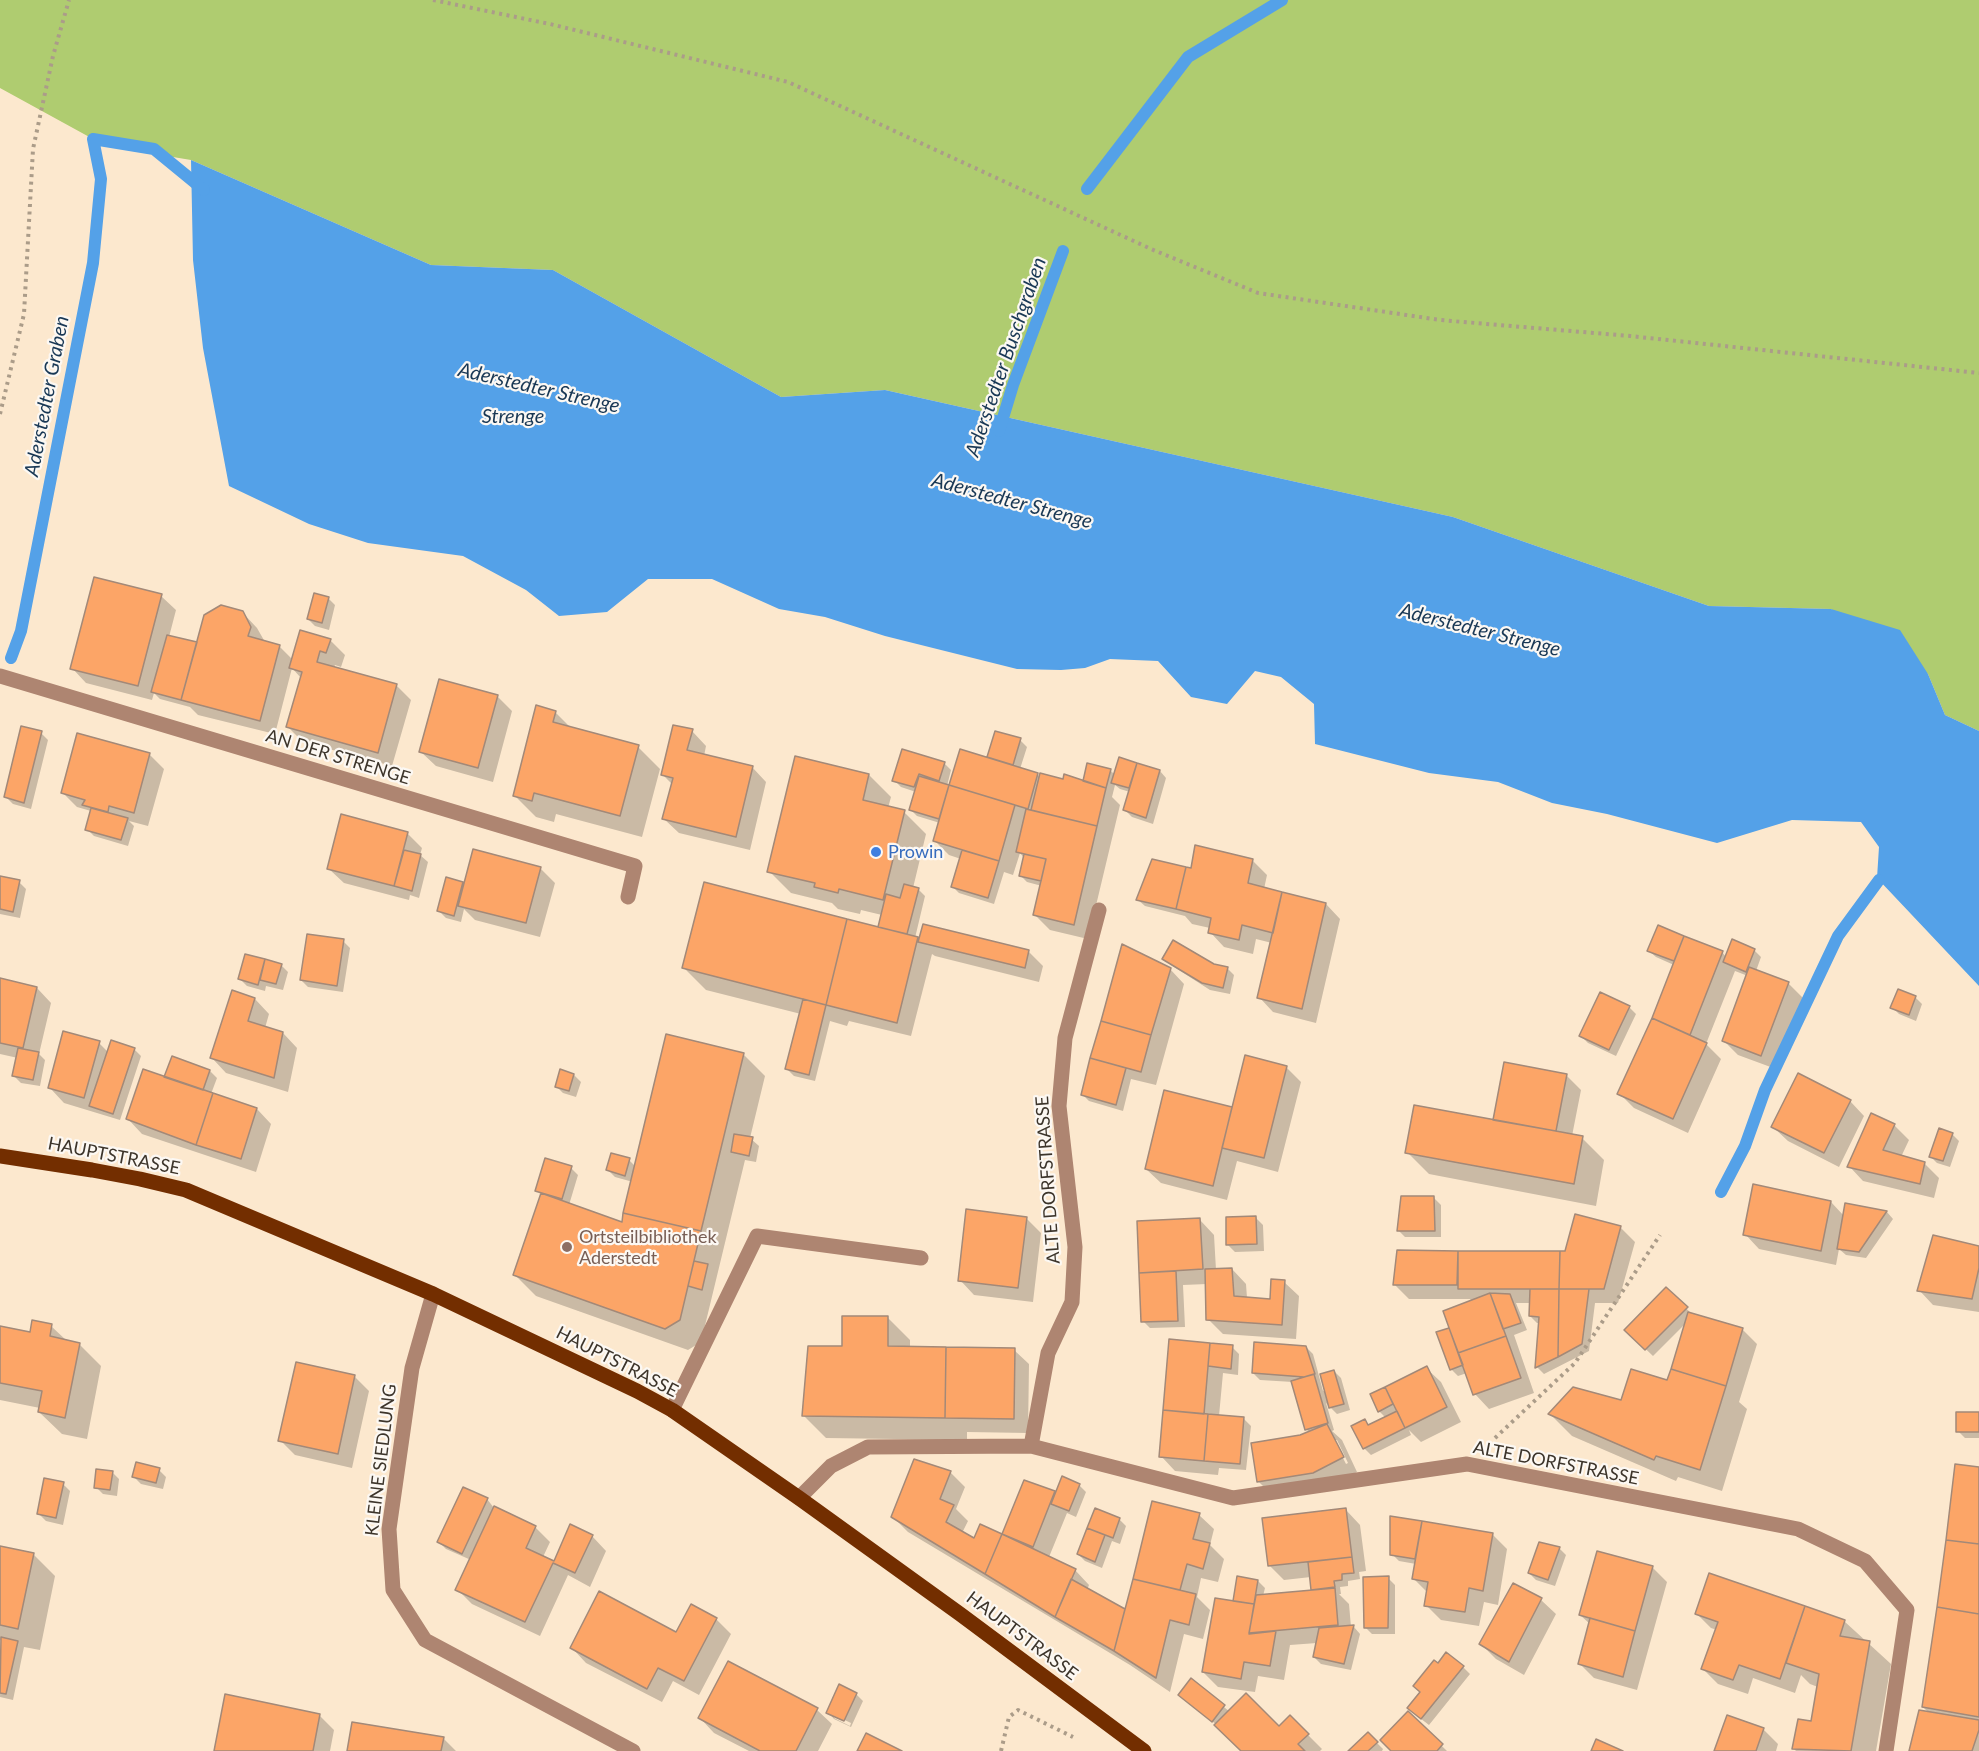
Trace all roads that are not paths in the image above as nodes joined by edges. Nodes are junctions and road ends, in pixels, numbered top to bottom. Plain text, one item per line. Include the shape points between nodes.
1 (0, 676) edge
2 (628, 897) dead end
3 (1099, 910) dead end
4 (0, 1156) edge
5 (921, 1258) dead end
6 (432, 1294) junction
7 (672, 1410) junction
8 (1031, 1446) junction
9 (799, 1498) junction
10 (633, 1751) edge
11 (1144, 1751) edge
12 (1886, 1751) edge

1 - 2 street, AN DER STRENGE via 635,866
3 - 8 street, ALTE DORFSTRASSE via 1065,1038 1059,1106 1075,1247 1072,1302 1048,1353
4 - 6 main road, HAUPTSTRASSE via 186,1190
5 - 7 street via 757,1236
6 - 7 main road, HAUPTSTRASSE
6 - 10 street, KLEINE SIEDLUNG via 412,1368 389,1529 393,1590 425,1640
7 - 9 main road, HAUPTSTRASSE
8 - 9 street, ALTE DORFSTRASSE via 868,1448 831,1466
8 - 12 street, ALTE DORFSTRASSE via 1233,1498 1467,1464 1798,1530 1865,1561 1907,1610
9 - 11 main road, HAUPTSTRASSE

